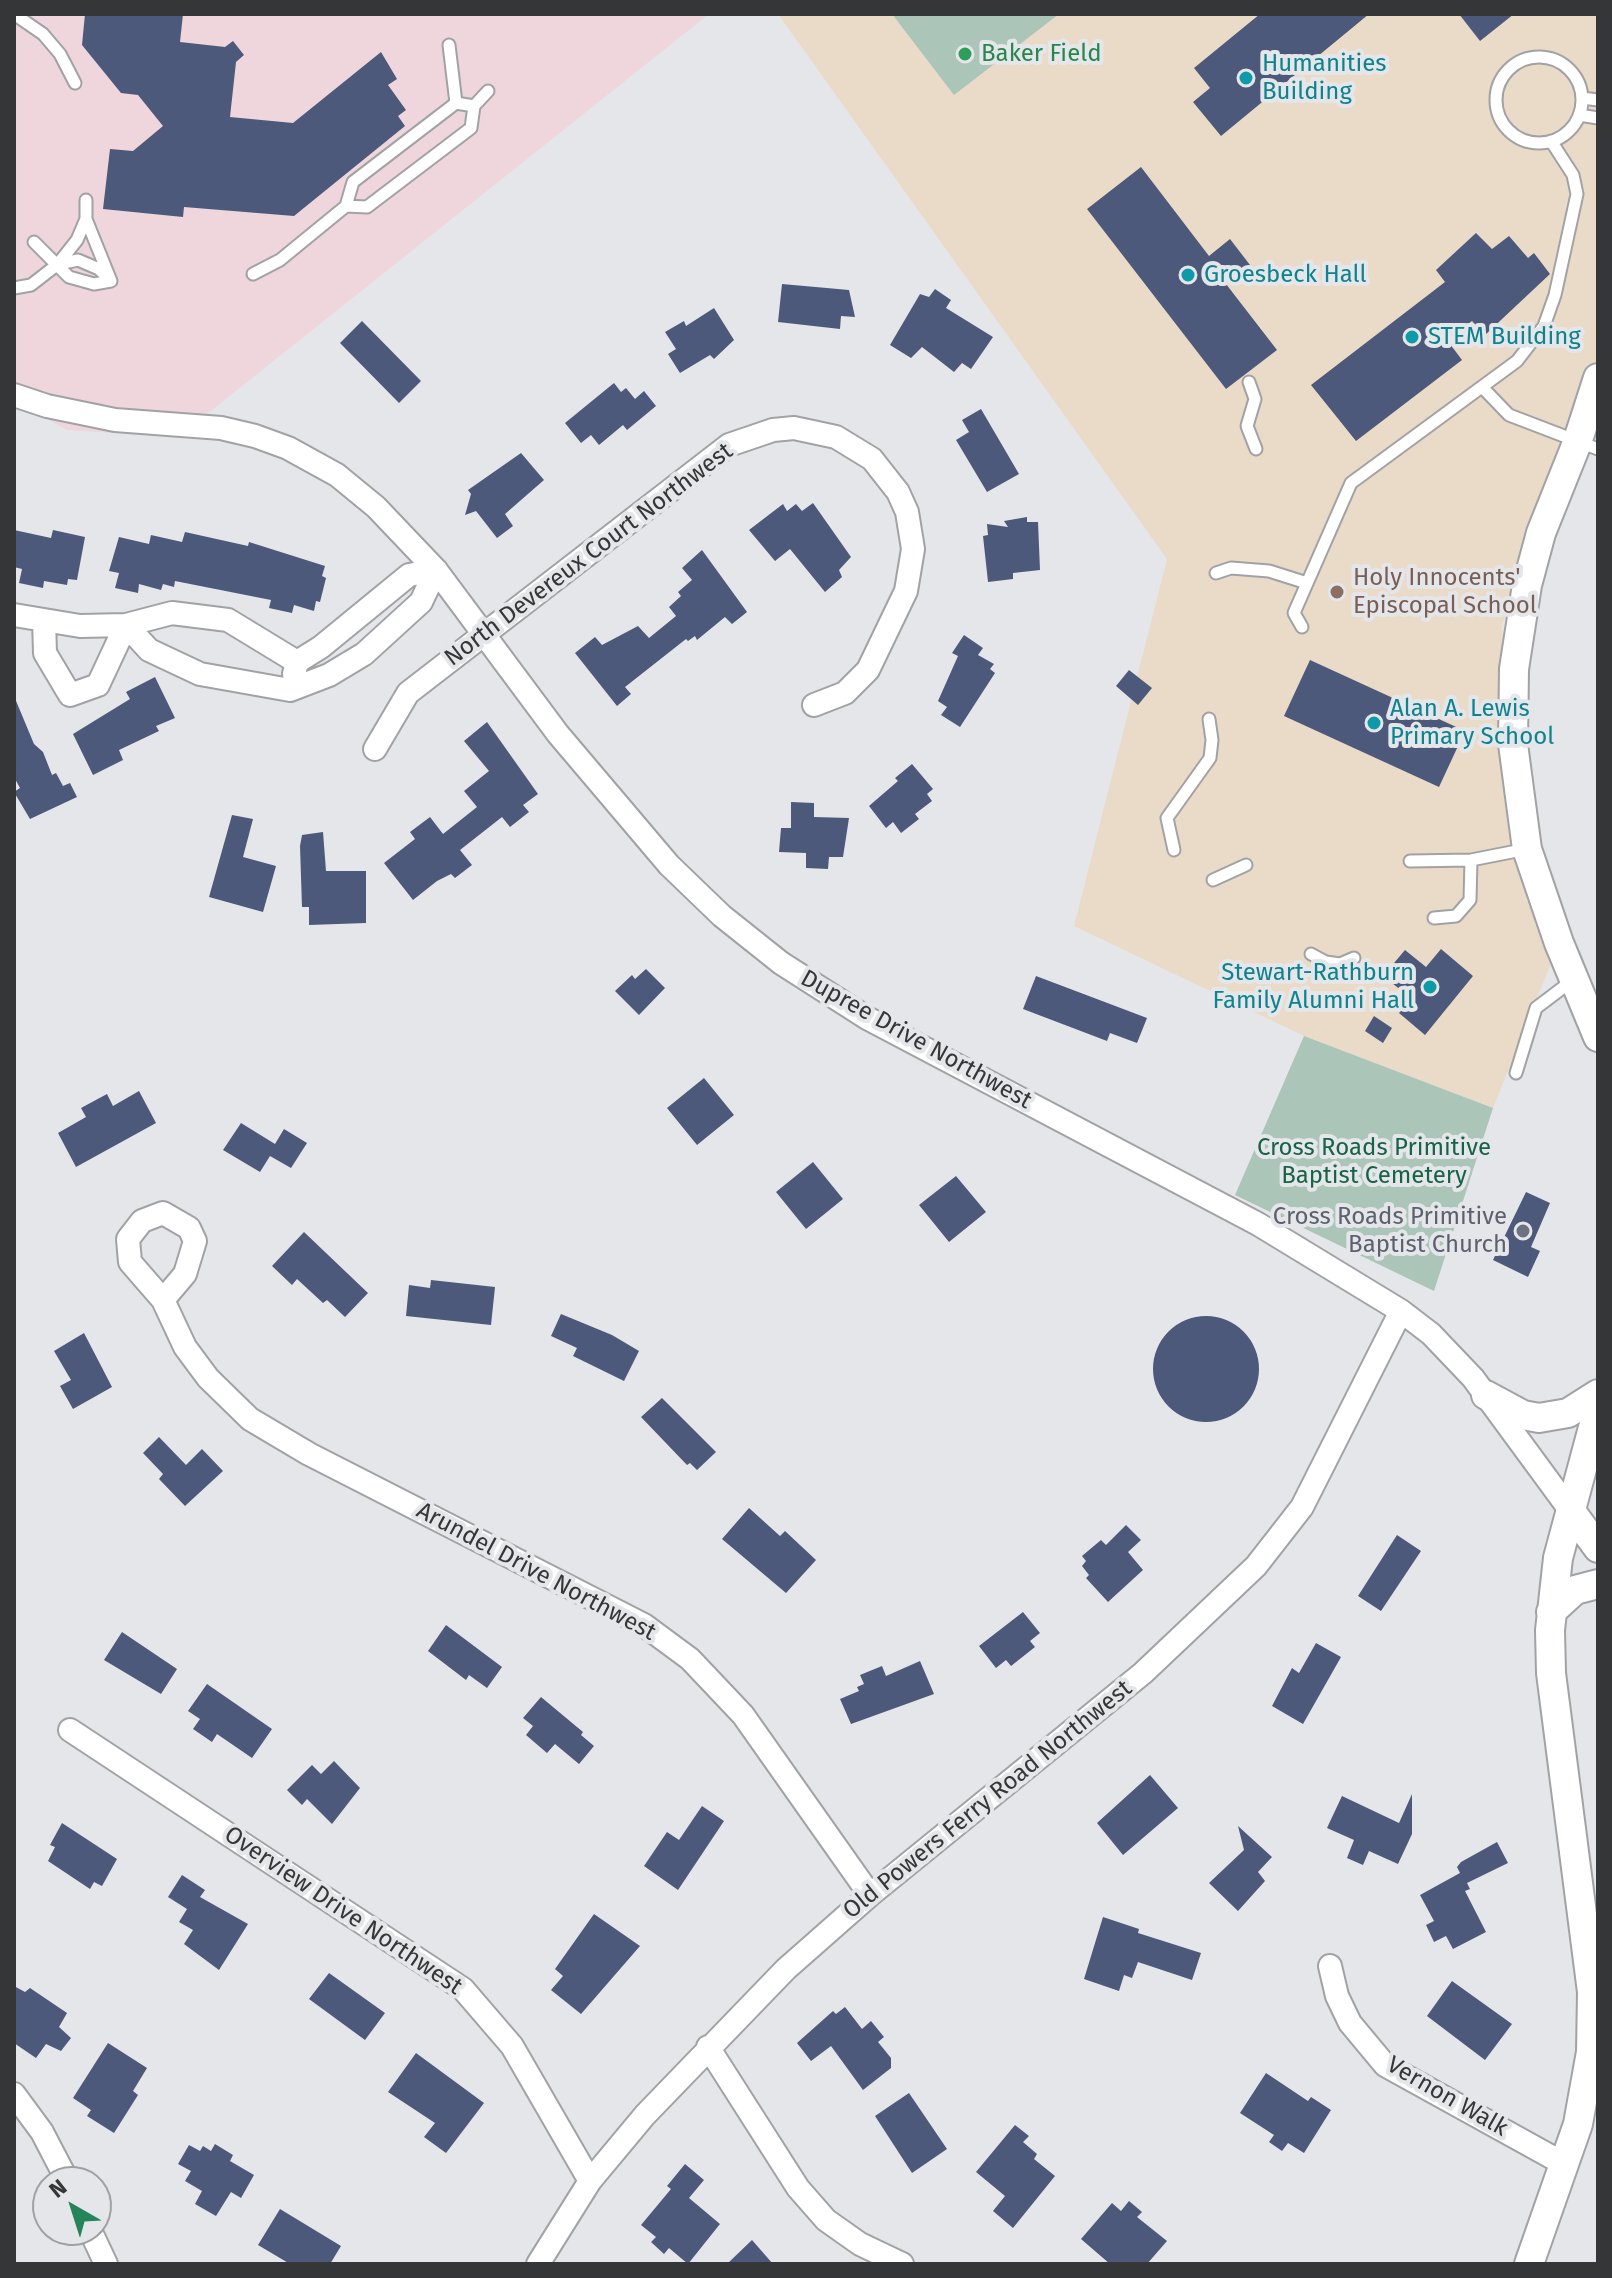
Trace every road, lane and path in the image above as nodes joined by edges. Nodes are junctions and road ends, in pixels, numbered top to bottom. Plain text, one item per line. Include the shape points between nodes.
1 (14, 14) edge
2 (449, 45) dead end
3 (75, 83) dead end
4 (488, 91) dead end
5 (1582, 98) junction
6 (1598, 100) edge
7 (456, 103) junction
8 (474, 106) junction
9 (1579, 115) junction
10 (1598, 118) edge
11 (1551, 141) junction
12 (86, 200) dead end
13 (346, 206) junction
14 (86, 219) junction
15 (34, 242) dead end
16 (58, 264) junction
17 (253, 274) dead end
18 (111, 281) junction
19 (14, 288) edge
20 (1598, 378) edge
21 (1249, 382) dead end
22 (1482, 387) junction
23 (14, 395) edge
24 (1588, 446) edge
25 (1256, 449) dead end
26 (436, 570) junction
27 (1216, 573) dead end
28 (1307, 583) junction
29 (14, 615) edge
30 (44, 620) junction
31 (126, 625) junction
32 (1302, 627) dead end
33 (484, 634) junction
34 (297, 662) junction
35 (290, 690) junction
36 (814, 705) dead end
37 (1209, 719) dead end
38 (375, 749) dead end
39 (1527, 849) junction
40 (1174, 850) dead end
41 (1471, 860) junction
42 (1410, 861) dead end
43 (1246, 865) dead end
44 (1213, 880) dead end
45 (1434, 918) dead end
46 (1311, 954) dead end
47 (1354, 958) dead end
48 (1573, 980) junction
49 (1598, 1037) edge
50 (1516, 1073) dead end
51 (163, 1300) dead end
52 (1401, 1311) junction
53 (1598, 1394) edge
54 (1486, 1395) junction
55 (1598, 1409) edge
56 (1570, 1510) junction
57 (1598, 1548) edge
58 (1598, 1584) edge
59 (1551, 1612) junction
60 (70, 1730) dead end
61 (870, 1895) junction
62 (1330, 1966) dead end
63 (708, 2047) junction
64 (14, 2094) edge
65 (1566, 2165) junction
66 (60, 2166) edge
67 (590, 2181) junction
68 (538, 2264) edge
69 (902, 2264) edge
70 (1529, 2264) edge

1 - 3 lane via 43,34
2 - 7 lane
4 - 8 lane
5 - 6 lane
5 - 9 lane
5 - 11 lane via 1574,75 1553,59 1524,59 1502,78 1496,91 1501,120 1522,139
7 - 8 lane
7 - 13 lane via 353,182
8 - 13 lane via 471,128 367,207
9 - 10 lane
9 - 11 lane
11 - 22 lane via 1573,175 1577,194 1555,295 1532,344
12 - 14 lane
13 - 17 lane via 280,260
14 - 16 lane
14 - 18 lane
15 - 16 lane
16 - 18 lane via 78,260
16 - 18 lane via 69,277 94,284
16 - 19 lane via 31,285
20 - 24 street
21 - 25 lane via 1255,399 1247,426
22 - 24 lane via 1509,415
22 - 28 lane via 1351,483
23 - 26 street, Dupree Drive Northwest via 115,420 221,428 288,448 337,475 376,507
24 - 39 street via 1541,533 1514,669 1513,744
26 - 33 street, Dupree Drive Northwest
26 - 34 street via 409,575
26 - 35 street via 421,602 364,654
27 - 28 lane via 1231,568 1269,571
28 - 32 lane via 1294,613
29 - 30 street
30 - 31 street
30 - 31 street via 45,653 70,695 98,685
31 - 34 street via 172,613 228,620
31 - 35 street via 149,650 200,674
33 - 36 street, North Devereux Court Northwest via 729,445 773,430 815,431 855,446 887,475 907,512 913,549 906,591 868,670 845,693
33 - 38 street, North Devereux Court Northwest via 408,693
33 - 52 street, Dupree Drive Northwest via 558,734 669,865 781,963 867,1018 1258,1224
34 - 35 street
37 - 40 lane via 1210,758 1167,818
39 - 41 lane
39 - 48 street
41 - 42 lane
41 - 45 lane via 1470,900 1456,916
43 - 44 lane
46 - 47 lane via 1340,964
48 - 49 street
48 - 50 lane via 1536,1008
51 - 61 street, Arundel Drive Northwest via 185,1347 250,1419 644,1625 690,1659 743,1715
52 - 54 street, Dupree Drive Northwest via 1445,1347
52 - 61 street, Old Powers Ferry Road Northwest via 1302,1507 1256,1566 1143,1673
53 - 54 street via 1568,1413 1539,1418
54 - 56 street, Dupree Drive Northwest
55 - 56 street
56 - 57 street
56 - 59 street
58 - 59 street via 1575,1590
59 - 65 street via 1551,1673 1593,2024 1588,2083
60 - 67 street, Overview Drive Northwest via 463,1989 512,2046
61 - 63 street, Old Powers Ferry Road Northwest
62 - 65 street, Vernon Walk via 1350,2023 1385,2065
63 - 67 street, Old Powers Ferry Road Northwest
63 - 69 street via 798,2188 826,2220
64 - 66 street
65 - 70 street
67 - 68 street, Old Powers Ferry Road Northwest

